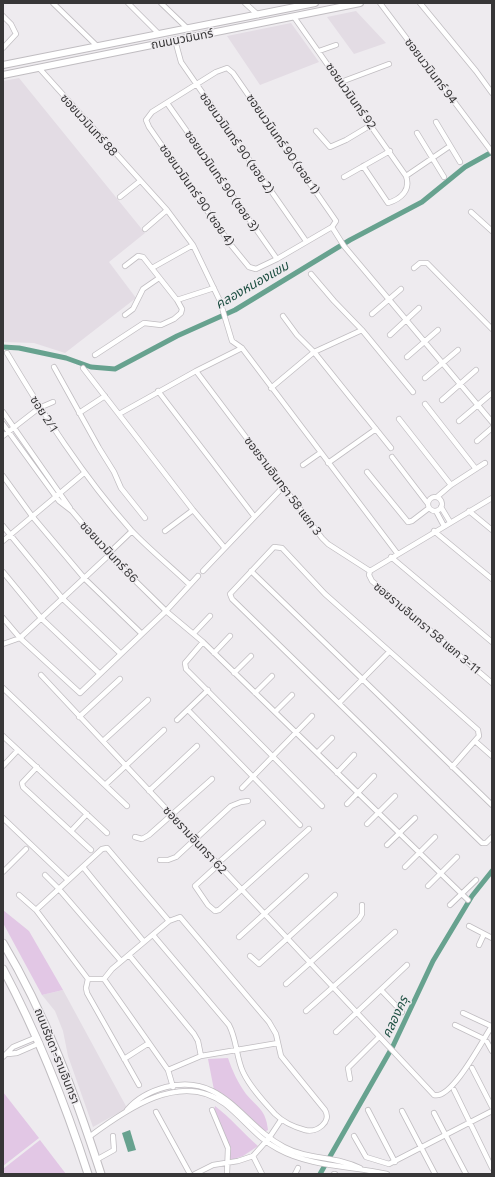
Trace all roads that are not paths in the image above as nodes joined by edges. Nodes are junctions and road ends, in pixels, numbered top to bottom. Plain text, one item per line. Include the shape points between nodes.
1 (53, 3) edge
2 (128, 3) edge
3 (161, 3) edge
4 (245, 3) edge
5 (311, 3) edge
6 (360, 3) edge
7 (380, 3) edge
8 (420, 3) edge
9 (258, 15) junction
10 (3, 16) edge
11 (294, 17) junction
12 (188, 28) junction
13 (159, 34) junction
14 (175, 40) junction
15 (336, 45) dead end
16 (97, 46) junction
17 (3, 47) edge
18 (319, 51) junction
19 (37, 58) junction
20 (389, 64) dead end
21 (3, 65) edge
22 (39, 68) junction
23 (3, 75) edge
24 (341, 82) junction
25 (197, 86) junction
26 (492, 93) edge
27 (167, 103) junction
28 (436, 122) dead end
29 (371, 125) junction
30 (316, 131) dead end
31 (417, 133) dead end
32 (450, 146) junction
33 (490, 150) edge
34 (390, 151) junction
35 (432, 157) junction
36 (460, 162) dead end
37 (364, 166) junction
38 (406, 176) junction
39 (344, 177) dead end
40 (444, 177) dead end
41 (140, 181) junction
42 (120, 197) dead end
43 (167, 210) junction
44 (471, 212) dead end
45 (332, 227) junction
46 (145, 229) dead end
47 (492, 231) edge
48 (306, 242) junction
49 (193, 245) junction
50 (277, 259) junction
51 (125, 266) dead end
52 (152, 268) junction
53 (414, 268) dead end
54 (311, 274) dead end
55 (159, 278) junction
56 (214, 288) junction
57 (401, 289) dead end
58 (176, 300) junction
59 (389, 300) junction
60 (419, 308) dead end
61 (372, 314) dead end
62 (125, 315) dead end
63 (282, 316) dead end
64 (406, 320) junction
65 (492, 329) edge
66 (362, 330) junction
67 (438, 330) dead end
68 (390, 335) dead end
69 (424, 342) junction
70 (242, 348) junction
71 (458, 350) dead end
72 (314, 352) junction
73 (7, 353) dead end
74 (95, 355) dead end
75 (407, 357) dead end
76 (442, 363) junction
77 (54, 367) dead end
78 (83, 368) dead end
79 (476, 370) dead end
80 (196, 371) junction
81 (425, 378) dead end
82 (460, 384) junction
83 (271, 388) junction
84 (158, 391) junction
85 (412, 392) dead end
86 (492, 393) edge
87 (105, 396) junction
88 (442, 400) dead end
89 (53, 402) dead end
90 (425, 404) dead end
91 (478, 405) junction
92 (40, 408) junction
93 (3, 412) edge
94 (79, 413) junction
95 (119, 414) junction
96 (399, 419) dead end
97 (459, 421) dead end
98 (492, 422) edge
99 (3, 424) edge
100 (13, 428) junction
101 (492, 428) edge
102 (376, 429) junction
103 (8, 432) junction
104 (3, 436) edge
105 (477, 441) dead end
106 (391, 448) dead end
107 (320, 453) junction
108 (392, 457) dead end
109 (485, 462) dead end
110 (328, 463) junction
111 (303, 465) dead end
112 (476, 468) junction
113 (367, 472) dead end
114 (84, 473) junction
115 (3, 476) edge
116 (451, 485) junction
117 (283, 487) junction
118 (57, 494) junction
119 (437, 497) junction
120 (492, 498) edge
121 (428, 506) junction
122 (441, 507) junction
123 (193, 510) junction
124 (436, 511) junction
125 (469, 511) junction
126 (32, 516) junction
127 (254, 516) junction
128 (145, 518) dead end
129 (450, 522) junction
130 (3, 526) edge
131 (444, 526) junction
132 (165, 530) dead end
133 (492, 530) edge
134 (132, 531) junction
135 (434, 531) junction
136 (10, 535) junction
137 (3, 541) edge
138 (224, 547) junction
139 (108, 554) junction
140 (397, 554) junction
141 (391, 557) junction
142 (370, 570) junction
143 (203, 571) dead end
144 (252, 571) junction
145 (3, 572) edge
146 (198, 576) dead end
147 (85, 578) junction
148 (492, 579) edge
149 (189, 584) junction
150 (62, 598) junction
151 (166, 611) junction
152 (210, 616) dead end
153 (3, 618) edge
154 (41, 618) junction
155 (194, 633) junction
156 (142, 634) junction
157 (230, 636) dead end
158 (20, 638) junction
159 (203, 642) junction
160 (492, 642) edge
161 (3, 644) edge
162 (389, 652) junction
163 (214, 653) junction
164 (121, 654) junction
165 (251, 656) dead end
166 (234, 673) junction
167 (100, 674) junction
168 (41, 675) dead end
169 (272, 676) dead end
170 (120, 679) dead end
171 (363, 680) junction
172 (492, 683) edge
173 (3, 688) edge
174 (208, 690) junction
175 (255, 693) junction
176 (292, 695) dead end
177 (148, 700) dead end
178 (339, 704) junction
179 (188, 710) junction
180 (275, 712) junction
181 (312, 716) dead end
182 (80, 717) junction
183 (177, 720) dead end
184 (164, 730) dead end
185 (296, 733) junction
186 (3, 736) edge
187 (332, 738) dead end
188 (103, 741) junction
189 (475, 741) junction
190 (197, 746) dead end
191 (18, 750) junction
192 (317, 753) junction
193 (354, 755) dead end
194 (492, 756) edge
195 (273, 757) junction
196 (3, 766) edge
197 (126, 766) junction
198 (37, 767) junction
199 (452, 767) junction
200 (336, 773) junction
201 (374, 776) dead end
202 (253, 777) junction
203 (212, 779) dead end
204 (105, 785) junction
205 (242, 788) dead end
206 (149, 791) junction
207 (358, 793) junction
208 (395, 796) dead end
209 (248, 801) dead end
210 (347, 804) dead end
211 (492, 805) edge
212 (126, 806) dead end
213 (322, 806) dead end
214 (378, 813) junction
215 (87, 814) junction
216 (172, 815) junction
217 (3, 818) edge
218 (415, 818) dead end
219 (263, 823) dead end
220 (367, 824) dead end
221 (300, 825) dead end
222 (309, 829) dead end
223 (71, 832) junction
224 (107, 833) dead end
225 (399, 833) junction
226 (135, 837) dead end
227 (435, 837) dead end
228 (492, 837) edge
229 (195, 841) junction
230 (388, 845) dead end
231 (26, 849) dead end
232 (91, 850) dead end
233 (420, 852) junction
234 (457, 857) dead end
235 (160, 860) dead end
236 (218, 865) junction
237 (83, 867) junction
238 (405, 867) dead end
239 (3, 872) edge
240 (441, 873) junction
241 (45, 875) dead end
242 (306, 876) dead end
243 (66, 878) dead end
244 (476, 880) dead end
245 (428, 886) dead end
246 (58, 888) junction
247 (241, 890) junction
248 (462, 894) junction
249 (19, 895) dead end
250 (334, 895) dead end
251 (468, 900) dead end
252 (362, 905) dead end
253 (450, 905) dead end
254 (36, 910) junction
255 (264, 915) junction
256 (169, 921) junction
257 (469, 926) dead end
258 (395, 932) dead end
259 (484, 934) junction
260 (153, 935) junction
261 (239, 936) dead end
262 (492, 938) edge
263 (286, 939) junction
264 (144, 942) junction
265 (3, 943) edge
266 (479, 945) dead end
267 (128, 955) junction
268 (250, 956) dead end
269 (121, 962) junction
270 (310, 963) junction
271 (407, 965) dead end
272 (3, 969) edge
273 (88, 979) junction
274 (104, 979) junction
275 (286, 984) dead end
276 (332, 988) junction
277 (381, 990) junction
278 (306, 1011) dead end
279 (402, 1012) dead end
280 (356, 1013) junction
281 (463, 1013) dead end
282 (455, 1025) dead end
283 (492, 1026) edge
284 (336, 1032) dead end
285 (378, 1038) junction
286 (39, 1040) junction
287 (485, 1041) junction
288 (149, 1043) junction
289 (278, 1043) junction
290 (238, 1050) junction
291 (492, 1051) edge
292 (5, 1056) edge
293 (201, 1056) junction
294 (124, 1058) junction
295 (472, 1068) dead end
296 (168, 1070) junction
297 (350, 1079) dead end
298 (139, 1085) dead end
299 (173, 1088) junction
300 (454, 1090) dead end
301 (492, 1107) edge
302 (212, 1110) dead end
303 (368, 1110) dead end
304 (402, 1111) dead end
305 (492, 1111) edge
306 (156, 1112) dead end
307 (434, 1113) dead end
308 (281, 1120) junction
309 (470, 1123) junction
310 (113, 1136) dead end
311 (354, 1136) dead end
312 (446, 1136) junction
313 (89, 1137) junction
314 (268, 1140) junction
315 (422, 1148) junction
316 (253, 1156) junction
317 (96, 1160) junction
318 (227, 1162) junction
319 (395, 1162) junction
320 (298, 1168) dead end
321 (492, 1168) edge
322 (88, 1174) edge
323 (101, 1174) edge
324 (190, 1174) edge
325 (195, 1174) edge
326 (227, 1174) edge
327 (262, 1174) edge
328 (295, 1174) edge
329 (387, 1174) edge
330 (435, 1174) edge
331 (466, 1174) edge

1 - 16 street
2 - 13 street
3 - 12 street
4 - 9 street
5 - 9 main road, ถนนนวมินทร์
6 - 11 main road, ถนนนวมินทร์
7 - 33 street, ซอยนวมินทร์ 94
8 - 26 street
9 - 12 main road, ถนนนวมินทร์
10 - 17 street via 16,34
11 - 14 main road, ถนนนวมินทร์
11 - 18 street, ซอยนวมินทร์ 92
12 - 13 main road, ถนนนวมินทร์
13 - 16 main road, ถนนนวมินทร์
14 - 22 main road, ถนนนวมินทร์
14 - 25 street, ซอยนวมินทร์ 90 (ซอย 2) via 179,58
15 - 18 street
16 - 19 main road, ถนนนวมินทร์
18 - 24 street, ซอยนวมินทร์ 92
19 - 21 main road, ถนนนวมินทร์
19 - 22 main road
20 - 24 street
22 - 23 main road, ถนนนวมินทร์
22 - 41 street, ซอยนวมินทร์ 88
24 - 29 street, ซอยนวมินทร์ 92
25 - 27 street
25 - 45 street, ซอยนวมินทร์ 90 (ซอย 1) via 222,69 227,68 233,73 333,215 336,221
25 - 48 street, ซอยนวมินทร์ 90 (ซอย 2)
27 - 50 street, ซอยนวมินทร์ 90 (ซอย 3)
27 - 50 street, ซอยนวมินทร์ 90 (ซอย 4) via 152,112 147,117 146,124 249,267 252,270
28 - 32 street
29 - 30 street via 330,146
29 - 34 street, ซอยนวมินทร์ 92
31 - 35 street
32 - 35 street
32 - 36 street
34 - 37 street
34 - 38 street, ซอยนวมินทร์ 92
35 - 38 street
35 - 40 street
37 - 38 street, ซอยนวมินทร์ 92 via 388,203 407,191
37 - 39 street
41 - 42 street
41 - 43 street, ซอยนวมินทร์ 88
43 - 46 street
43 - 49 street, ซอยนวมินทร์ 88
44 - 47 street
45 - 48 street
45 - 59 street via 342,244
48 - 50 street
49 - 52 street
49 - 56 street, ซอยนวมินทร์ 88
51 - 52 street via 140,256
52 - 55 street
53 - 65 street via 420,263 427,263
54 - 66 street
55 - 58 street
55 - 62 street via 143,289 133,309
56 - 58 street
56 - 70 street, ซอยนวมินทร์ 88 via 232,340
57 - 59 street
58 - 74 street via 182,309 178,316 162,325 144,323
59 - 61 street
59 - 64 street
60 - 64 street
63 - 72 street
64 - 68 street
64 - 69 street
66 - 72 street
66 - 85 street
67 - 69 street
69 - 75 street
69 - 76 street
70 - 80 street
70 - 83 street, ซอยนวมินทร์ 88
71 - 76 street
72 - 83 street
72 - 102 street
73 - 92 street, ซอย 2/1
76 - 81 street
76 - 82 street
77 - 94 street
78 - 87 street
79 - 82 street
80 - 84 street
80 - 117 street, ซอยรามอินทรา 58 แยก 3
82 - 88 street
82 - 91 street
83 - 107 street, ซอยนวมินทร์ 88
84 - 95 street
84 - 127 street
86 - 91 street
87 - 94 street
87 - 95 street
89 - 92 street
90 - 112 street
91 - 97 street
91 - 98 street
92 - 100 street
92 - 114 street, ซอย 2/1
93 - 100 street, ซอยนวมินทร์ 86
94 - 128 street via 118,478 121,488
95 - 123 street
96 - 116 street
99 - 103 street, ซอยนวมินทร์ 86
100 - 103 street
100 - 118 street, ซอยนวมินทร์ 86
101 - 105 street
102 - 106 street
102 - 110 street
103 - 104 street
103 - 118 street, ซอยนวมินทร์ 86
107 - 110 street, ซอยนวมินทร์ 88
107 - 111 street
108 - 121 street
109 - 112 street
110 - 140 street, ซอยนวมินทร์ 88
112 - 116 street
113 - 121 street via 408,522
114 - 118 street
114 - 134 street, ซอย 2/1
115 - 126 street
116 - 119 street
117 - 127 street
117 - 142 street, ซอยรามอินทรา 58 แยก 3 via 328,544
118 - 126 street
118 - 139 street, ซอยนวมินทร์ 86
119 - 121 street via 430,498
119 - 122 street via 442,502
120 - 125 street
121 - 124 street
122 - 124 street
122 - 129 street
123 - 132 street
123 - 138 street
124 - 131 street
125 - 129 street
125 - 133 street
126 - 136 street
126 - 147 street
127 - 138 street
129 - 131 street
130 - 136 street
131 - 135 street
134 - 139 street
134 - 149 street, ซอย 2/1
135 - 140 street
135 - 148 street
136 - 137 street
136 - 150 street
138 - 143 street
139 - 147 street
139 - 151 street, ซอยนวมินทร์ 86
140 - 141 street
141 - 142 street
141 - 160 street
142 - 172 street, ซอยรามอินทรา 58 แยก 3-11 via 372,582
144 - 162 street via 274,547 279,547 324,594
144 - 171 street
144 - 178 street via 230,594 232,599
145 - 154 street
146 - 149 street
147 - 150 street
147 - 156 street
149 - 151 street
150 - 154 street
150 - 164 street
151 - 155 street, ซอยนวมินทร์ 86
151 - 156 street
152 - 155 street
153 - 158 street
154 - 158 street
154 - 167 street
155 - 159 street, ซอยนวมินทร์ 86
156 - 164 street
157 - 163 street
158 - 161 street
158 - 167 street via 78,692 82,692
159 - 163 street, ซอยนวมินทร์ 86
159 - 174 street via 185,663 187,670
162 - 171 street
162 - 189 street via 478,730 479,736
163 - 166 street, ซอยนวมินทร์ 86
164 - 167 street
165 - 166 street
166 - 175 street, ซอยนวมินทร์ 86
168 - 182 street, ซอยรามอินทรา 62
169 - 175 street
170 - 182 street
171 - 178 street
171 - 199 street
173 - 204 street
174 - 179 street
174 - 195 street
175 - 180 street, ซอยนวมินทร์ 86
176 - 180 street
177 - 188 street
178 - 228 street via 482,843 486,843
179 - 183 street
179 - 202 street
180 - 185 street, ซอยนวมินทร์ 86
181 - 185 street
182 - 188 street, ซอยรามอินทรา 62
184 - 197 street
185 - 192 street, ซอยนวมินทร์ 86
185 - 195 street
186 - 191 street
187 - 192 street
188 - 197 street, ซอยรามอินทรา 62
189 - 194 street
189 - 199 street
190 - 206 street
191 - 196 street
191 - 198 street
192 - 200 street, ซอยนวมินทร์ 86
193 - 200 street
195 - 202 street
195 - 213 street
197 - 204 street
197 - 206 street, ซอยรามอินทรา 62
198 - 215 street
198 - 223 street via 22,784 23,787
199 - 211 street
200 - 207 street, ซอยนวมินทร์ 86
201 - 207 street
202 - 205 street
202 - 221 street
203 - 216 street
204 - 212 street
206 - 216 street, ซอยรามอินทรา 62
207 - 210 street
207 - 214 street, ซอยนวมินทร์ 86
208 - 214 street
209 - 229 street via 231,806
214 - 220 street
214 - 225 street, ซอยนวมินทร์ 86
215 - 223 street
215 - 224 street
216 - 226 street via 149,835 142,839
216 - 229 street, ซอยรามอินทรา 62
217 - 243 street
218 - 225 street
219 - 236 street
222 - 247 street
223 - 232 street
225 - 230 street
225 - 233 street, ซอยนวมินทร์ 86
227 - 233 street
229 - 235 street via 172,860
229 - 236 street, ซอยรามอินทรา 62
231 - 239 street
233 - 238 street
233 - 240 street, ซอยนวมินทร์ 86
234 - 240 street
236 - 247 street, ซอยรามอินทรา 62
236 - 247 street via 196,886 212,910 218,910
237 - 246 street
237 - 256 street via 102,849 108,848
237 - 264 street
240 - 245 street
240 - 248 street, ซอยนวมินทร์ 86
241 - 246 street
242 - 255 street
244 - 248 street
246 - 254 street
246 - 269 street
247 - 255 street, ซอยรามอินทรา 62
248 - 251 street, ซอยนวมินทร์ 86
248 - 253 street
249 - 254 street
250 - 263 street
252 - 270 street via 359,919
254 - 273 street
255 - 261 street
255 - 263 street, ซอยรามอินทรา 62
256 - 260 street
256 - 289 street via 178,917 183,919 269,1022
257 - 259 street
258 - 276 street
259 - 262 street
259 - 266 street
260 - 264 street
260 - 290 street via 229,1025
263 - 268 street via 259,964
263 - 270 street, ซอยรามอินทรา 62
264 - 267 street
265 - 313 main road, ถนนรัชดา-รามอินทรา via 49,1032
267 - 269 street
267 - 293 street via 194,1034
269 - 274 street
270 - 275 street
270 - 276 street, ซอยรามอินทรา 62
271 - 277 street
272 - 286 main road, ถนนรัชดา-รามอินทรา
273 - 274 street
273 - 294 street via 87,993
274 - 288 street
276 - 278 street
276 - 280 street, ซอยรามอินทรา 62
277 - 279 street
277 - 280 street
280 - 284 street
280 - 285 street, ซอยรามอินทรา 62
281 - 283 street
282 - 287 street
283 - 287 street
285 - 287 street, ซอยรามอินทรา 62 via 436,1096 462,1075
285 - 297 street via 348,1068
286 - 292 street via 17,1053
286 - 322 main road, ถนนรัชดา-รามอินทรา via 64,1102
287 - 291 street
288 - 294 street
288 - 296 street
289 - 290 street
289 - 308 street via 284,1061 325,1110 327,1116 325,1123 311,1130
290 - 293 street
290 - 308 street via 241,1067 247,1079
293 - 296 street
294 - 298 street
295 - 301 street
296 - 299 street
299 - 313 street via 148,1094
299 - 314 street via 199,1086 220,1094
300 - 309 street
302 - 318 street via 226,1142
303 - 319 street
304 - 315 street
305 - 309 street
306 - 324 street
307 - 312 street
308 - 314 street
309 - 312 street
309 - 321 street
310 - 317 street via 114,1150
311 - 319 street via 364,1155 369,1159 386,1163
312 - 315 street
312 - 331 street
313 - 317 main road, ถนนรัชดา-รามอินทรา
314 - 316 street
314 - 329 street via 322,1160
315 - 319 street
315 - 330 street
316 - 318 street
316 - 327 street
317 - 323 main road, ถนนรัชดา-รามอินทรา
318 - 325 street via 213,1165
318 - 326 street
320 - 328 street

